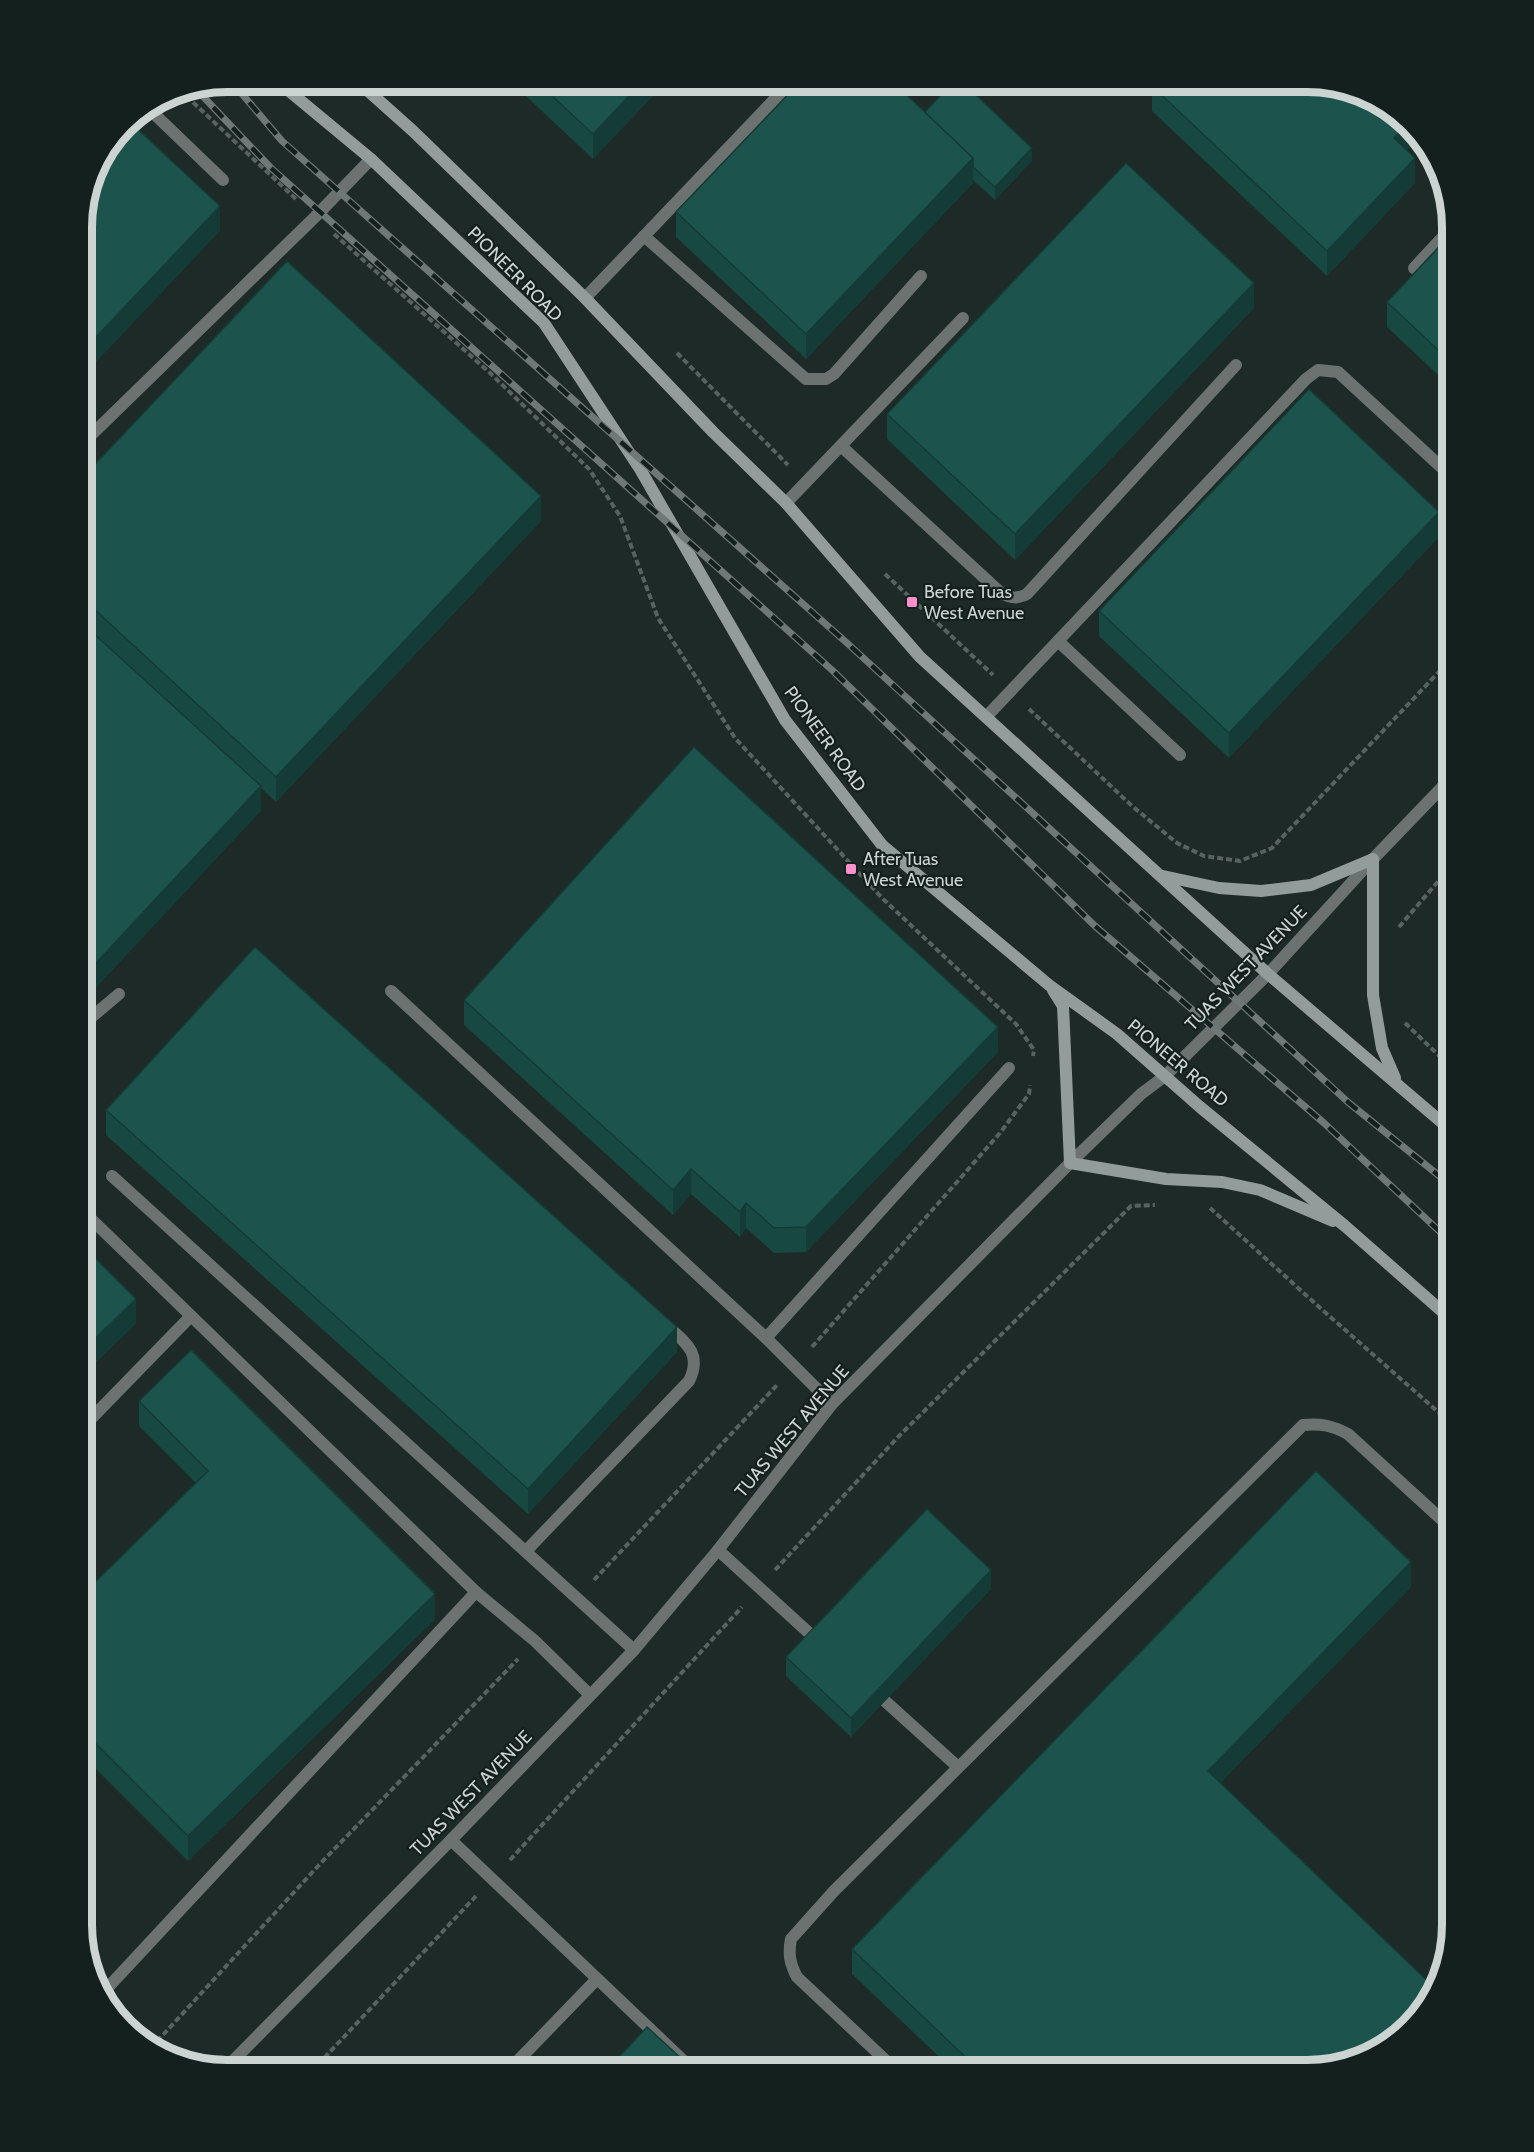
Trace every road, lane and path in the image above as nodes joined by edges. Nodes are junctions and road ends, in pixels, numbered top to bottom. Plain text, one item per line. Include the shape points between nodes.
1 (291, 92) edge
2 (369, 92) edge
3 (781, 92) edge
4 (188, 98) edge
5 (153, 113) edge
6 (371, 159) junction
7 (223, 180) dead end
8 (315, 217) junction
9 (644, 236) junction
10 (1442, 238) edge
11 (1414, 268) dead end
12 (921, 276) dead end
13 (585, 298) junction
14 (963, 318) dead end
15 (671, 347) dead end
16 (1236, 365) dead end
17 (92, 434) edge
18 (841, 446) junction
19 (1442, 468) edge
20 (806, 483) junction
21 (786, 503) junction
22 (883, 572) dead end
23 (1058, 641) junction
24 (1442, 669) edge
25 (1011, 691) junction
26 (986, 717) junction
27 (1180, 755) dead end
28 (1442, 787) edge
29 (1372, 859) junction
30 (1162, 876) junction
31 (1442, 876) edge
32 (1398, 935) dead end
33 (1268, 974) junction
34 (1050, 985) junction
35 (391, 991) dead end
36 (119, 994) dead end
37 (92, 1017) edge
38 (1400, 1018) dead end
39 (1442, 1058) edge
40 (1033, 1061) dead end
41 (1009, 1068) dead end
42 (1165, 1076) junction
43 (1030, 1083) dead end
44 (1396, 1083) junction
45 (1442, 1123) edge
46 (1070, 1163) junction
47 (112, 1176) dead end
48 (1160, 1205) dead end
49 (1201, 1207) dead end
50 (92, 1220) edge
51 (1345, 1226) junction
52 (1442, 1311) edge
53 (653, 1313) edge
54 (191, 1316) junction
55 (766, 1338) junction
56 (794, 1367) junction
57 (832, 1404) junction
58 (1442, 1415) edge
59 (92, 1418) edge
60 (1442, 1520) edge
61 (718, 1550) junction
62 (526, 1551) junction
63 (760, 1587) junction
64 (476, 1593) junction
65 (577, 1598) junction
66 (535, 1641) junction
67 (819, 1642) edge
68 (633, 1650) junction
69 (590, 1695) junction
70 (885, 1701) edge
71 (958, 1767) junction
72 (451, 1840) junction
73 (493, 1879) junction
74 (597, 1978) junction
75 (107, 1988) edge
76 (157, 2041) edge
77 (234, 2060) edge
78 (322, 2060) edge
79 (519, 2060) edge
80 (683, 2060) edge
81 (885, 2060) edge

1 - 6 street, PIONEER ROAD
2 - 13 street, PIONEER ROAD
3 - 9 street
4 - 8 path
5 - 7 street
6 - 8 street
6 - 34 street, PIONEER ROAD via 544,323 640,469 785,720 882,844
8 - 17 street
8 - 40 path via 489,372 589,469 620,516 658,618 735,738 882,898 1016,1024 1034,1050
9 - 12 street via 806,379 826,379 834,374
9 - 13 street
10 - 11 street
13 - 21 street, PIONEER ROAD
14 - 18 street
15 - 20 path
16 - 18 street via 1027,594 1019,598 1002,594
18 - 20 street
19 - 23 street via 1338,372 1318,370
20 - 21 street
21 - 26 street, PIONEER ROAD via 920,657
22 - 25 path
23 - 25 street
23 - 27 street
24 - 25 path via 1272,848 1240,861 1204,856 1177,843 1132,806
25 - 26 street
26 - 30 street, PIONEER ROAD
28 - 29 street, TUAS WEST AVENUE
29 - 30 street via 1311,885 1261,891 1218,888
29 - 33 street, TUAS WEST AVENUE
29 - 44 street via 1373,994 1382,1048
30 - 33 street, PIONEER ROAD
31 - 32 path via 1400,924
33 - 42 street, TUAS WEST AVENUE
33 - 44 street, PIONEER ROAD
34 - 42 street, PIONEER ROAD via 1117,1034
34 - 46 street via 1063,1006
35 - 55 street
36 - 37 street
38 - 39 path
41 - 55 street
42 - 46 street, TUAS WEST AVENUE
42 - 51 street, PIONEER ROAD
43 - 56 path via 1029,1094 1000,1133
44 - 45 street, PIONEER ROAD
46 - 51 street via 1260,1190
46 - 57 street, TUAS WEST AVENUE
47 - 62 street
48 - 63 path via 1131,1206 898,1436
49 - 58 path via 1212,1208
50 - 54 street
51 - 52 street, PIONEER ROAD
53 - 62 street via 688,1345 695,1369 689,1381
54 - 59 street
54 - 64 street
55 - 56 street
56 - 57 street
56 - 65 path
57 - 61 street, TUAS WEST AVENUE
60 - 71 street via 1348,1434 1319,1423 1303,1425
61 - 63 street
61 - 68 street, TUAS WEST AVENUE
62 - 65 street
63 - 67 street
63 - 73 path
64 - 66 street
64 - 75 street
65 - 68 street
66 - 69 street
66 - 76 path via 319,1864
68 - 69 street, TUAS WEST AVENUE
69 - 72 street, TUAS WEST AVENUE
70 - 71 street
71 - 81 street via 791,1939 791,1965 797,1977
72 - 73 street
72 - 77 street, TUAS WEST AVENUE
73 - 74 street
73 - 78 path
74 - 79 street
74 - 80 street

